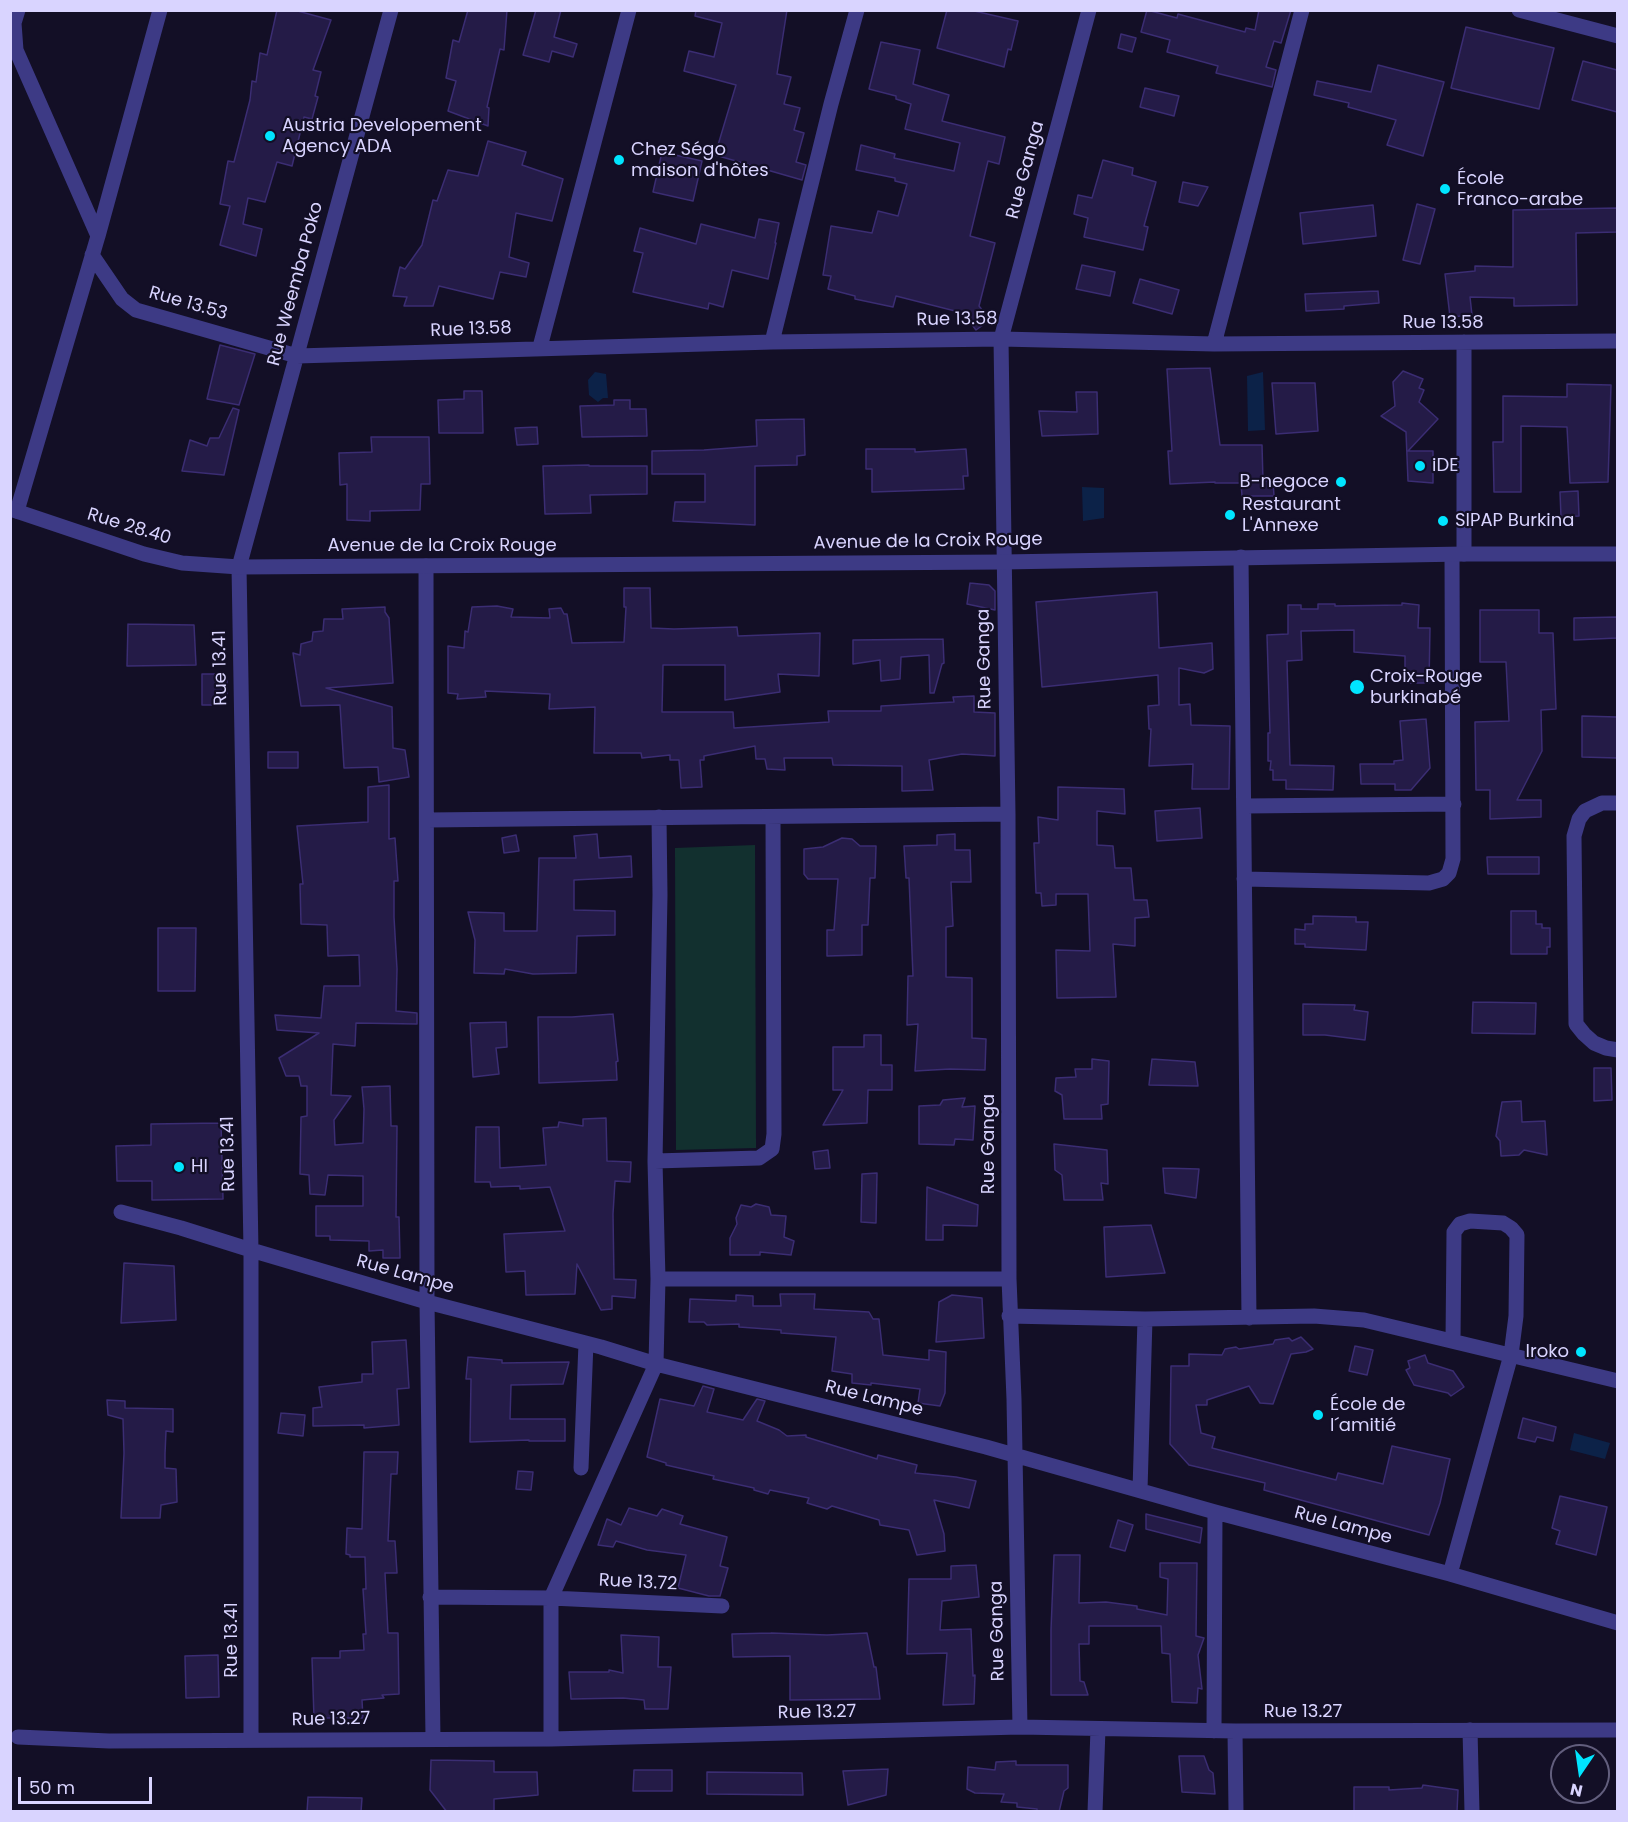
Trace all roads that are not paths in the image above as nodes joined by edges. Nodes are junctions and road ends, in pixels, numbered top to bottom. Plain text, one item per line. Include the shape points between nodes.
1 (18, 10) edge
2 (160, 10) edge
3 (391, 10) edge
4 (629, 10) edge
5 (857, 10) edge
6 (1089, 10) edge
7 (1302, 10) edge
8 (1519, 10) edge
9 (1617, 36) edge
10 (98, 236) junction
11 (92, 255) junction
12 (1001, 339) junction
13 (1617, 341) edge
14 (772, 342) junction
15 (1464, 342) junction
16 (1214, 344) junction
17 (540, 347) junction
18 (297, 356) junction
19 (14, 510) edge
20 (1458, 554) junction
21 (1617, 554) edge
22 (1241, 557) junction
23 (1003, 562) junction
24 (426, 566) junction
25 (239, 567) junction
26 (1617, 803) edge
27 (1454, 804) junction
28 (1245, 806) junction
29 (1008, 814) junction
30 (658, 817) junction
31 (773, 818) junction
32 (427, 820) junction
33 (1244, 879) junction
34 (1617, 1050) edge
35 (655, 1161) junction
36 (121, 1212) dead end
37 (250, 1250) junction
38 (658, 1279) junction
39 (1009, 1279) junction
40 (427, 1302) junction
41 (1009, 1316) junction
42 (1145, 1318) junction
43 (1249, 1318) junction
44 (1453, 1341) junction
45 (586, 1343) junction
46 (1511, 1355) junction
47 (656, 1364) junction
48 (1617, 1381) edge
49 (1014, 1456) junction
50 (580, 1468) dead end
51 (1140, 1491) junction
52 (1215, 1512) junction
53 (1450, 1574) junction
54 (430, 1597) junction
55 (551, 1598) junction
56 (722, 1606) dead end
57 (1617, 1623) edge
58 (1020, 1727) junction
59 (1098, 1730) junction
60 (1470, 1730) junction
61 (1617, 1730) edge
62 (1214, 1731) junction
63 (1235, 1731) junction
64 (18, 1737) dead end
65 (433, 1738) junction
66 (551, 1739) junction
67 (251, 1740) junction
68 (1095, 1812) edge
69 (1236, 1812) edge
70 (1472, 1812) edge

1 - 10 street via 14,23 16,50
2 - 10 street
3 - 18 street, Rue Weemba Poko
4 - 17 street
5 - 14 street
6 - 12 street, Rue Ganga
7 - 16 street
8 - 9 street
10 - 11 street
11 - 18 street, Rue 13.53 via 122,299 136,310
11 - 19 street
12 - 14 street, Rue 13.58
12 - 16 street, Rue 13.58
12 - 23 street, Rue Ganga
13 - 15 street, Rue 13.58
14 - 17 street, Rue 13.58
15 - 16 street, Rue 13.58
15 - 20 street
17 - 18 street, Rue 13.58
18 - 25 street, Rue Weemba Poko
19 - 25 street, Rue 28.40 via 144,554 182,563
20 - 21 street, Avenue de la Croix Rouge
20 - 22 street, Avenue de la Croix Rouge
20 - 27 street
22 - 23 street, Avenue de la Croix Rouge
22 - 28 street
23 - 24 street, Avenue de la Croix Rouge
23 - 29 street, Rue Ganga
24 - 25 street, Avenue de la Croix Rouge
24 - 32 street
25 - 37 street, Rue 13.41
26 - 34 street via 1602,803 1585,811 1574,836 1576,1024 1594,1043
27 - 28 street
27 - 33 street via 1452,867 1436,882
28 - 33 street
29 - 31 street
29 - 39 street, Rue Ganga
30 - 31 street
30 - 32 street
30 - 35 street
31 - 35 street via 772,1149 759,1158
32 - 40 street
33 - 43 street
35 - 38 street
36 - 37 street, Rue Lampe
37 - 40 street, Rue Lampe
37 - 67 street, Rue 13.41
38 - 39 street
38 - 47 street
39 - 41 street, Rue Ganga
40 - 45 street, Rue Lampe
40 - 54 street
41 - 42 street
41 - 49 street, Rue Ganga
42 - 43 street
42 - 51 street
43 - 44 street via 1314,1316 1364,1320
44 - 46 street
44 - 46 street via 1455,1232 1460,1224 1470,1221 1503,1223 1516,1235 1516,1316
45 - 47 street, Rue Lampe
45 - 50 street
46 - 48 street
46 - 53 street
47 - 49 street, Rue Lampe
47 - 55 street
49 - 51 street, Rue Lampe
49 - 58 street, Rue Ganga
51 - 52 street, Rue Lampe
52 - 53 street, Rue Lampe
52 - 62 street
53 - 57 street, Rue Lampe
54 - 55 street, Rue 13.72
54 - 65 street
55 - 56 street, Rue 13.72
55 - 66 street
58 - 59 street, Rue 13.27
58 - 66 street, Rue 13.27
59 - 62 street, Rue 13.27
59 - 68 street
60 - 61 street, Rue 13.27
60 - 63 street, Rue 13.27
60 - 70 street
62 - 63 street, Rue 13.27
63 - 69 street
64 - 67 street, Rue 13.27
65 - 66 street, Rue 13.27
65 - 67 street, Rue 13.27

